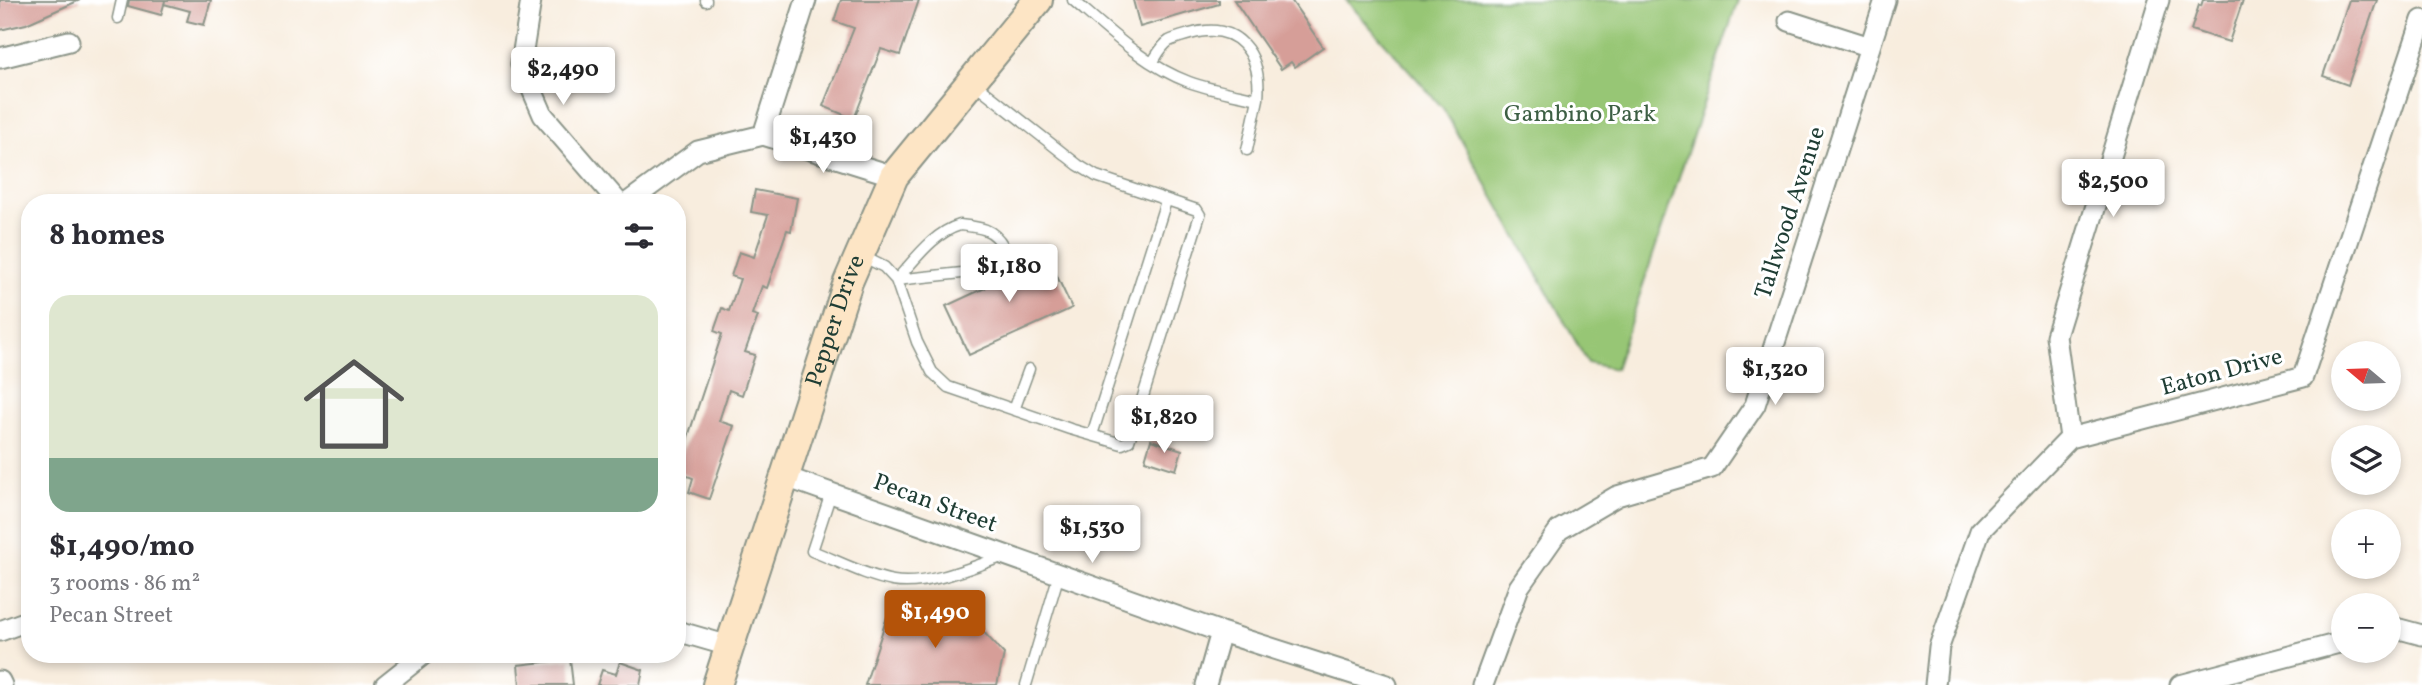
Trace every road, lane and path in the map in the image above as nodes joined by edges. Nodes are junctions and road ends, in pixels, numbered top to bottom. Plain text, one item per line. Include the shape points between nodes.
1 (122, 0) edge
2 (531, 0) edge
3 (806, 0) edge
4 (1038, 0) edge
5 (1073, 0) edge
6 (1885, 0) edge
7 (2159, 0) edge
8 (118, 18) dead end
9 (2422, 20) edge
10 (1789, 21) dead end
11 (69, 41) dead end
12 (1870, 47) junction
13 (0, 58) edge
14 (1152, 63) junction
15 (972, 81) junction
16 (1258, 99) junction
17 (763, 135) junction
18 (1247, 150) dead end
19 (894, 176) junction
20 (611, 194) edge
21 (639, 194) edge
22 (1166, 201) junction
23 (860, 255) junction
24 (896, 280) junction
25 (1029, 369) dead end
26 (1014, 410) junction
27 (1092, 435) junction
28 (2070, 438) junction
29 (786, 477) junction
30 (831, 493) junction
31 (1006, 555) junction
32 (1059, 574) junction
33 (21, 623) edge
34 (2401, 629) edge
35 (0, 631) edge
36 (1222, 632) junction
37 (686, 634) edge
38 (2422, 635) edge
39 (2331, 645) edge
40 (729, 646) junction
41 (413, 663) edge
42 (385, 685) edge
43 (717, 685) edge
44 (1026, 685) edge
45 (1206, 685) edge
46 (1387, 685) edge
47 (1483, 685) edge
48 (1935, 685) edge
49 (2180, 685) edge

1 - 8 lane
2 - 20 street via 521,64 543,115
3 - 17 street
4 - 15 street, Pepper Drive
5 - 14 lane
6 - 12 street, Tallwood Avenue
7 - 28 street via 2056,336
9 - 28 street, Eaton Drive via 2303,377
10 - 12 street
11 - 13 street
12 - 47 street, Tallwood Avenue via 1755,405 1712,468 1618,496 1559,530 1518,587
14 - 16 lane via 1191,83
14 - 16 lane via 1167,42 1198,32 1229,33 1252,54 1258,68
15 - 19 street, Pepper Drive
15 - 22 lane via 1078,165
16 - 18 lane
17 - 19 street
17 - 21 street via 698,151
19 - 23 street, Pepper Drive
22 - 27 lane
22 - 27 lane via 1197,210 1199,221 1129,441 1122,444
23 - 24 lane via 884,267
23 - 29 street, Pepper Drive
24 - 24 lane via 962,273 1000,258 1003,246 997,235 960,225 938,236
24 - 26 lane via 917,342 938,380
25 - 26 lane
26 - 27 lane
28 - 48 street via 1980,531 1939,647
29 - 30 street, Pecan Street
29 - 40 street, Pepper Drive
30 - 31 street, Pecan Street
30 - 31 lane via 812,551 881,578 919,581
31 - 32 street, Pecan Street
32 - 36 street, Pecan Street
32 - 44 lane
33 - 35 street
34 - 38 street
36 - 45 street
36 - 46 street, Pecan Street
37 - 40 street
39 - 49 street
40 - 43 street, Pepper Drive
41 - 42 street

